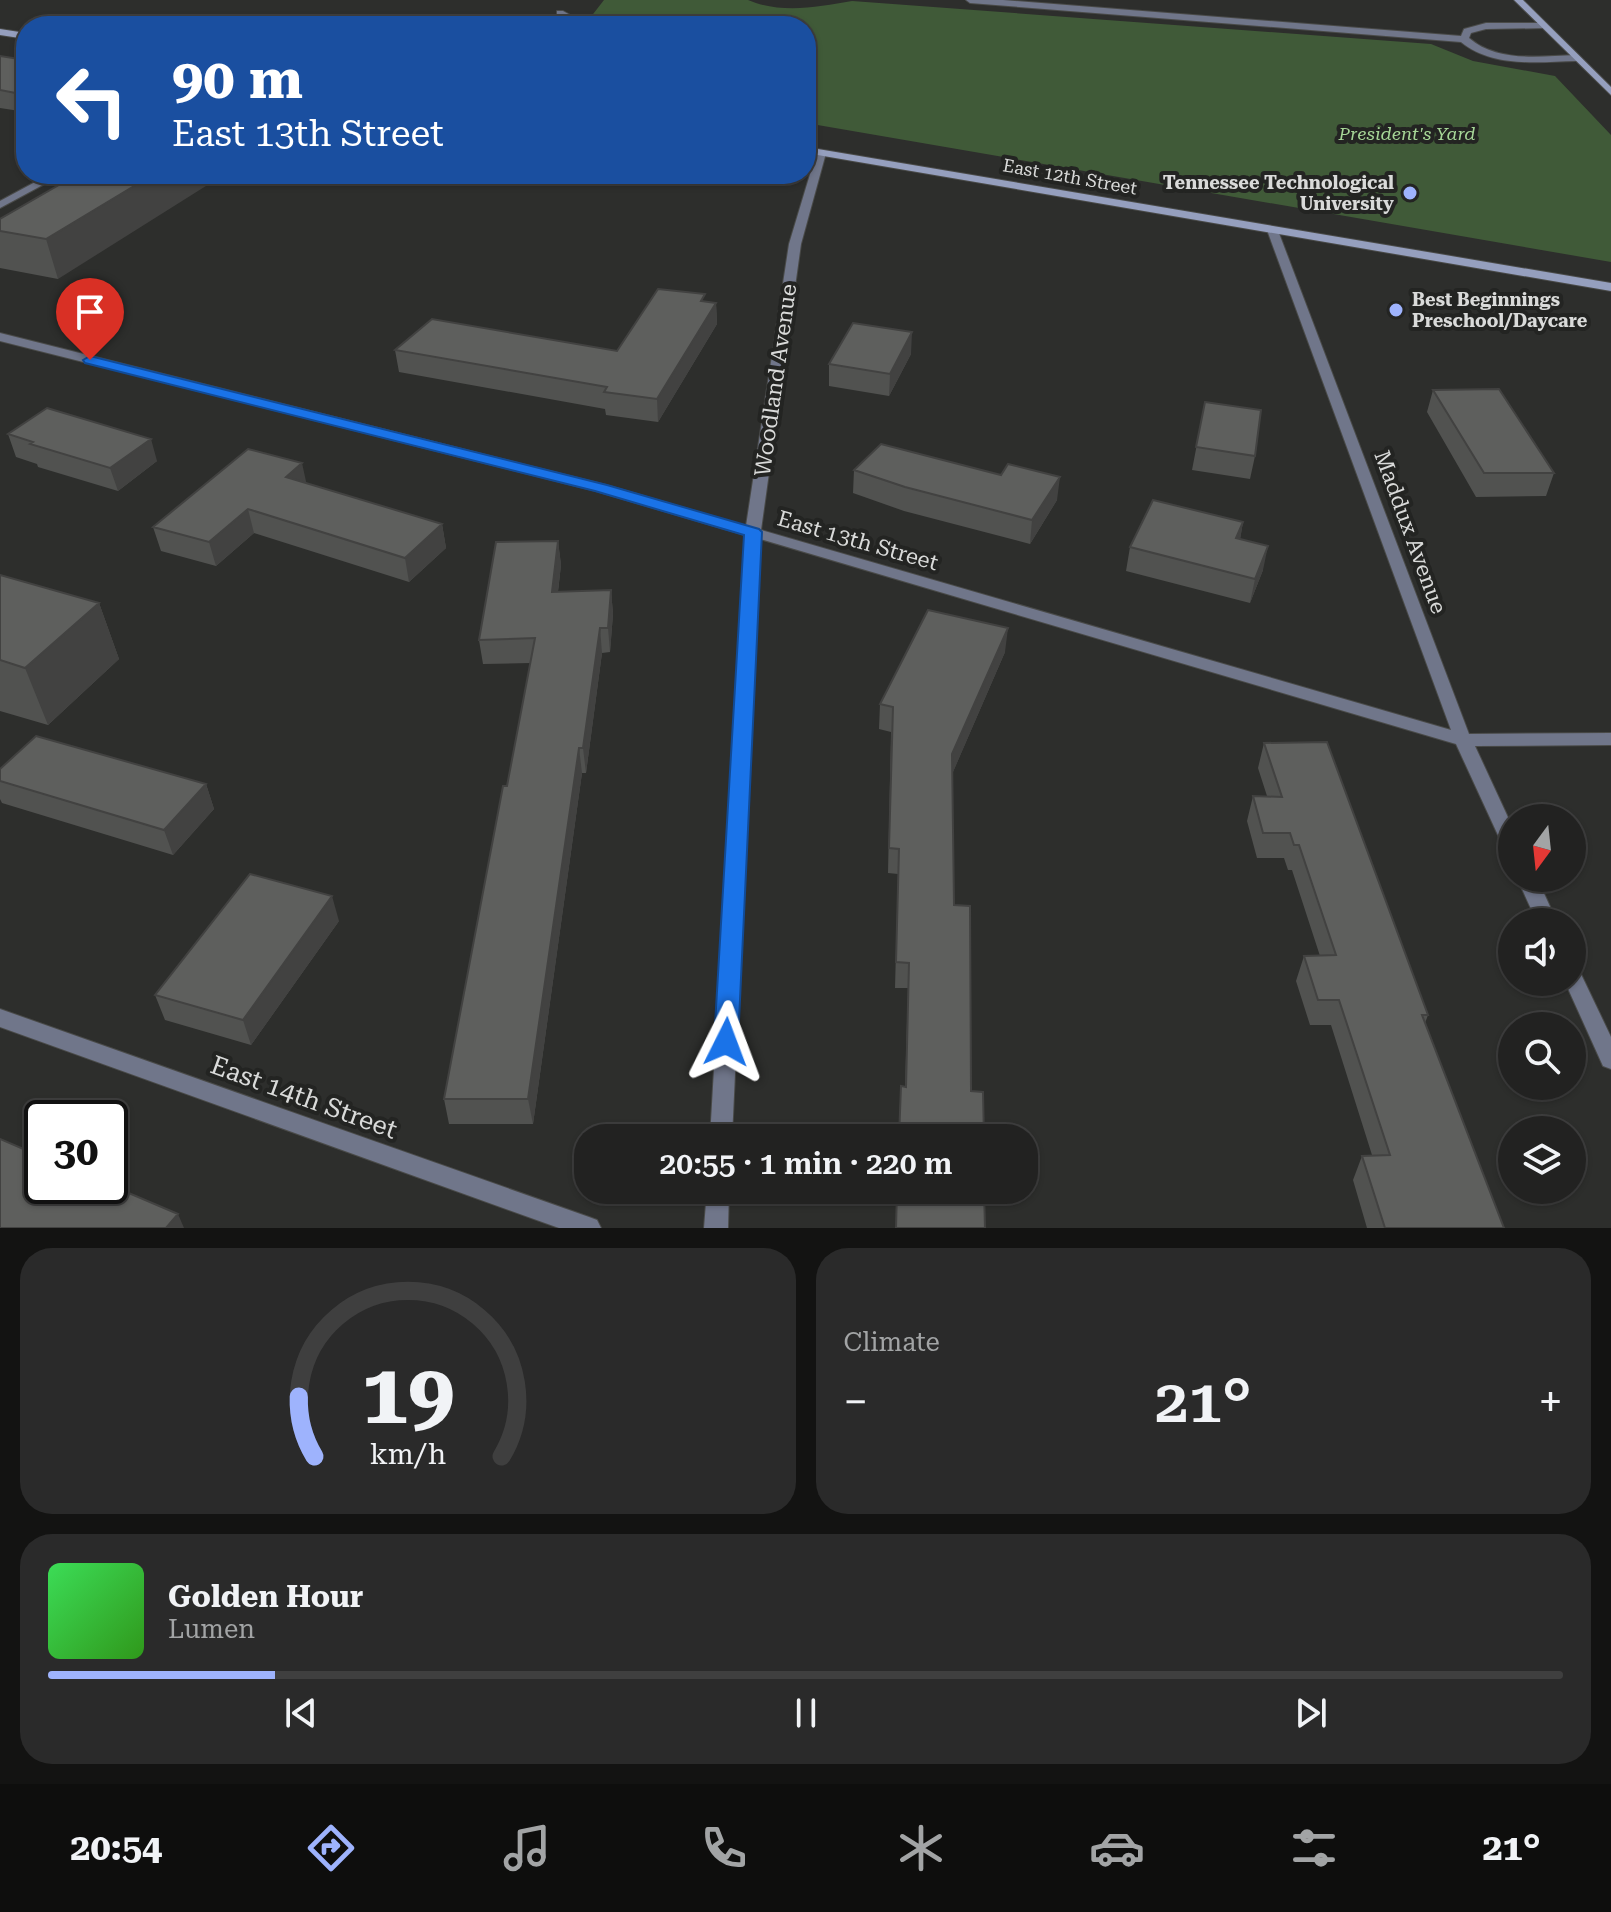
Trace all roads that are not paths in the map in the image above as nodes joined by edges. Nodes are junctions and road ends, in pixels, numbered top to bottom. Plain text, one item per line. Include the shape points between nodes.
1 (970, 0) edge
2 (1518, 0) edge
3 (560, 13) dead end
4 (566, 16) edge
5 (1544, 26) junction
6 (1464, 39) junction
7 (1576, 58) junction
8 (1611, 92) edge
9 (816, 152) edge
10 (39, 184) edge
11 (807, 184) edge
12 (0, 205) edge
13 (1273, 230) junction
14 (1611, 287) edge
15 (0, 337) edge
16 (753, 532) junction
17 (1611, 739) edge
18 (1463, 740) junction
19 (1498, 816) edge
20 (1581, 996) edge
21 (0, 1018) edge
22 (1611, 1060) edge
23 (722, 1124) edge
24 (717, 1204) edge
25 (589, 1228) edge
26 (716, 1228) edge

1 - 6 street
2 - 5 street
3 - 4 street
5 - 6 street via 1486,26 1467,31
5 - 7 street
6 - 7 street via 1492,54
7 - 8 street
9 - 13 street, East 12th Street
10 - 12 street
11 - 16 street, Woodland Avenue
13 - 14 street, East 12th Street
13 - 18 street, Maddux Avenue
15 - 16 street, East 13th Street via 586,484
16 - 18 street, East 13th Street
16 - 23 street, Woodland Avenue
17 - 18 street, East 13th Street
18 - 19 street, Maddux Avenue
20 - 22 street
21 - 25 street, East 14th Street
24 - 26 street

